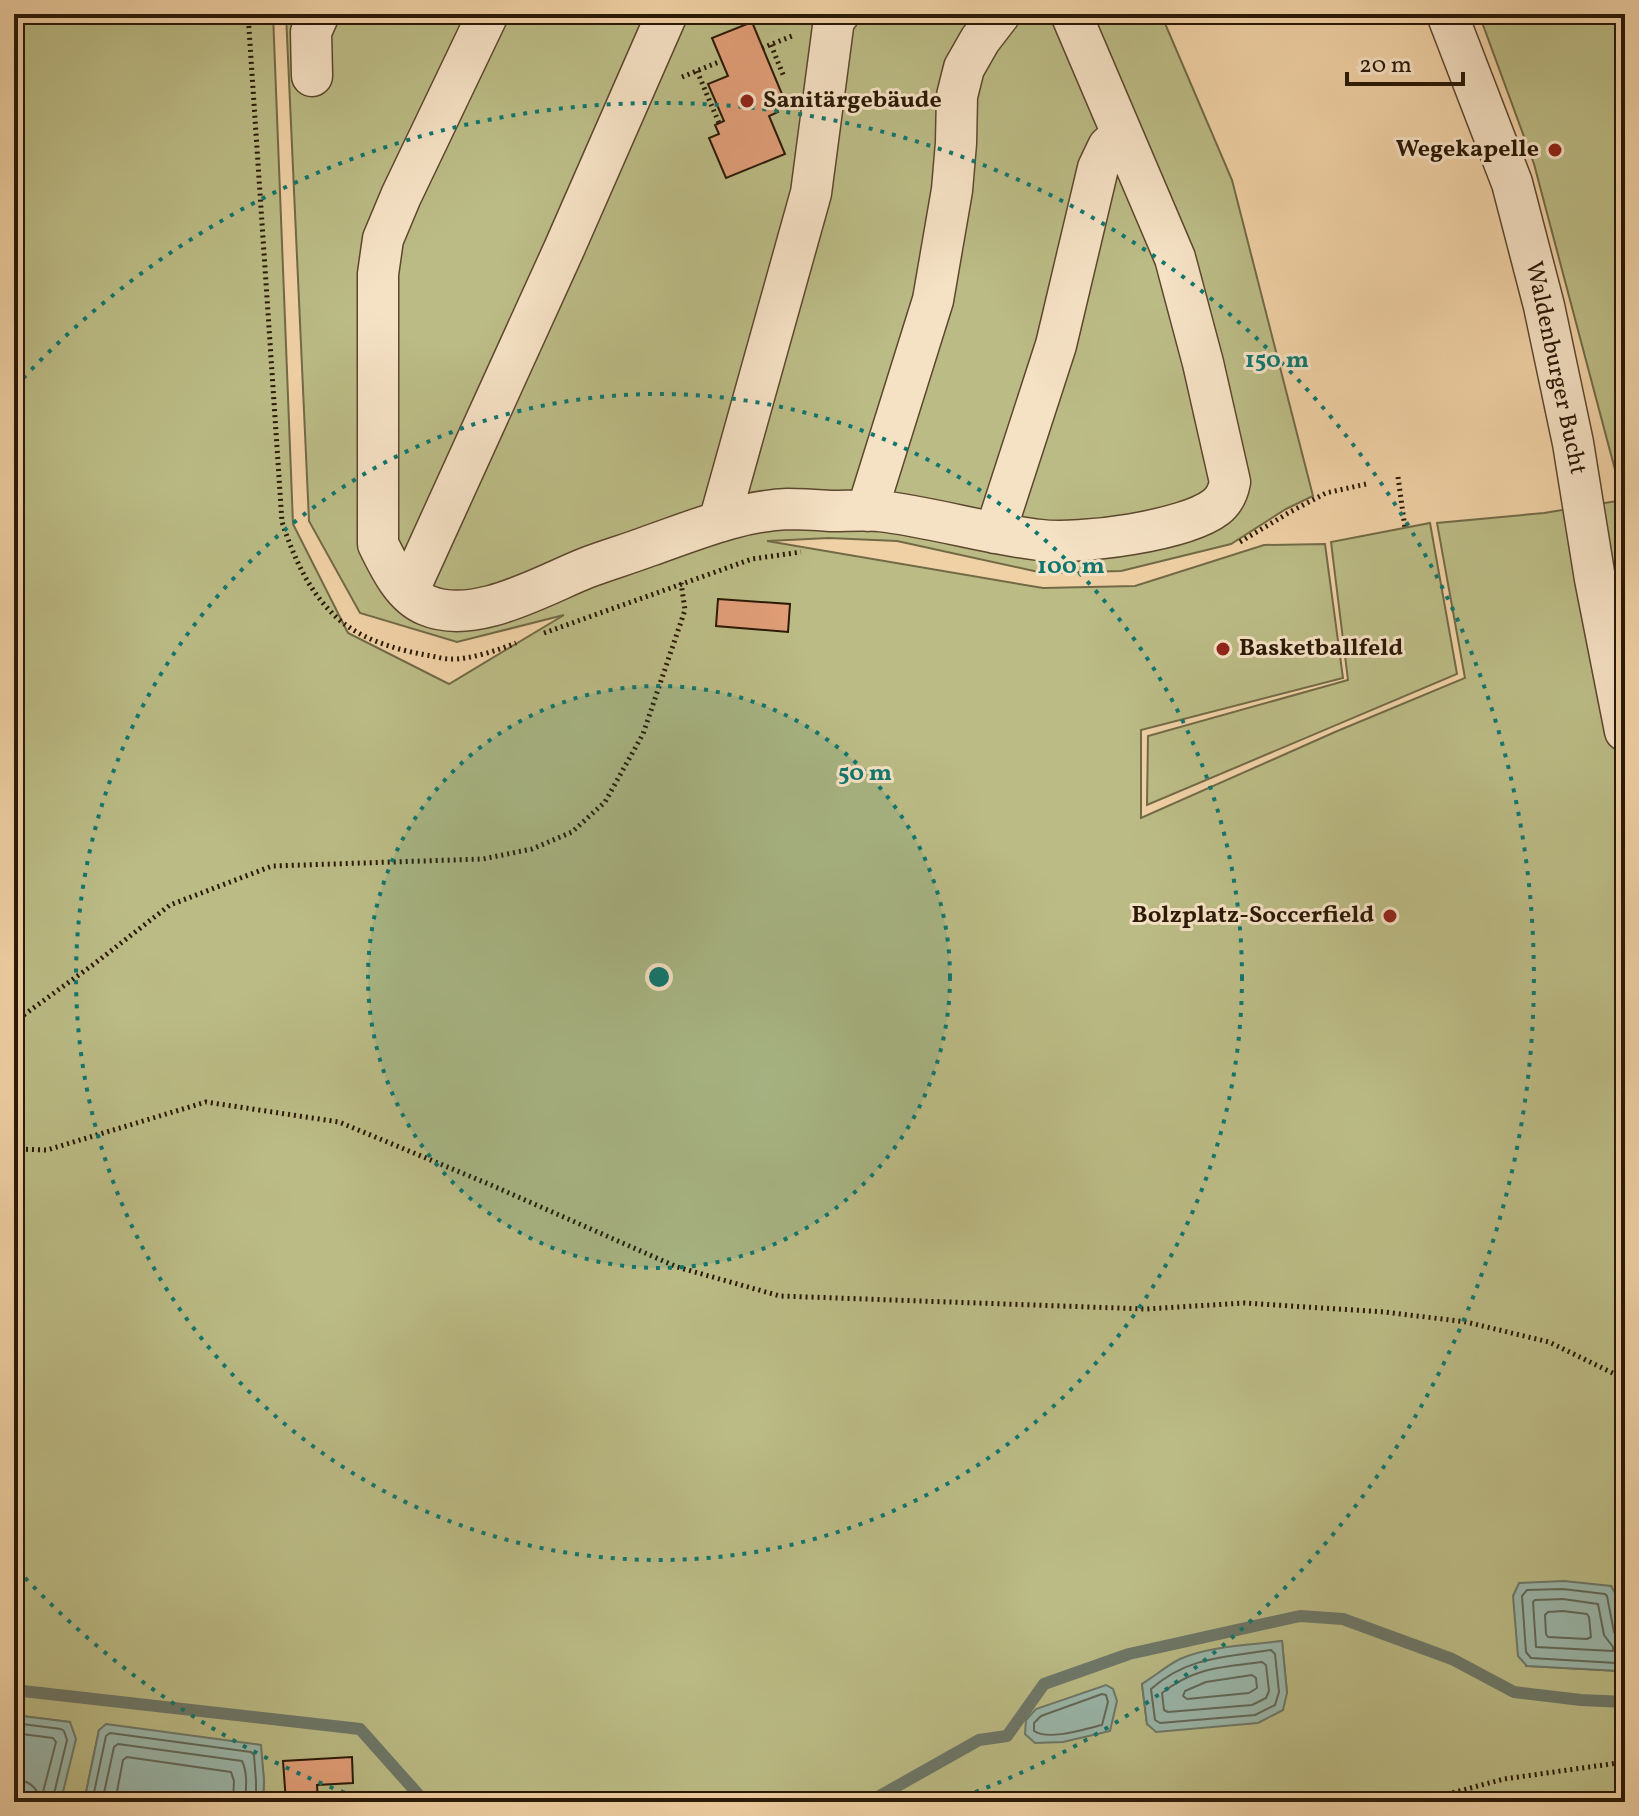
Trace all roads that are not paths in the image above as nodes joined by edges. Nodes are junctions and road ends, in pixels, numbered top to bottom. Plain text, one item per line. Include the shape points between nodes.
1 (319, 14) edge
2 (488, 14) edge
3 (667, 14) edge
4 (839, 14) edge
5 (1000, 14) edge
6 (1071, 14) edge
7 (1447, 14) edge
8 (312, 76) dead end
9 (1122, 134) junction
10 (867, 511) junction
11 (719, 522) junction
12 (995, 533) junction
13 (408, 592) junction
14 (1625, 731) edge

1 - 8 street via 311,32
2 - 13 street via 401,196 379,257 378,544
3 - 13 street
4 - 11 street via 834,19 811,193
5 - 10 street via 964,68 957,96 952,190 933,300
6 - 9 street
7 - 14 street, Waldenburger Bucht via 1512,183 1544,306
9 - 12 street via 1098,168 1056,345
9 - 12 street via 1175,258 1227,468 1227,495 1197,517 1148,531 1081,540
10 - 11 street via 791,509
10 - 12 street
11 - 13 street via 483,608 447,611 424,605

